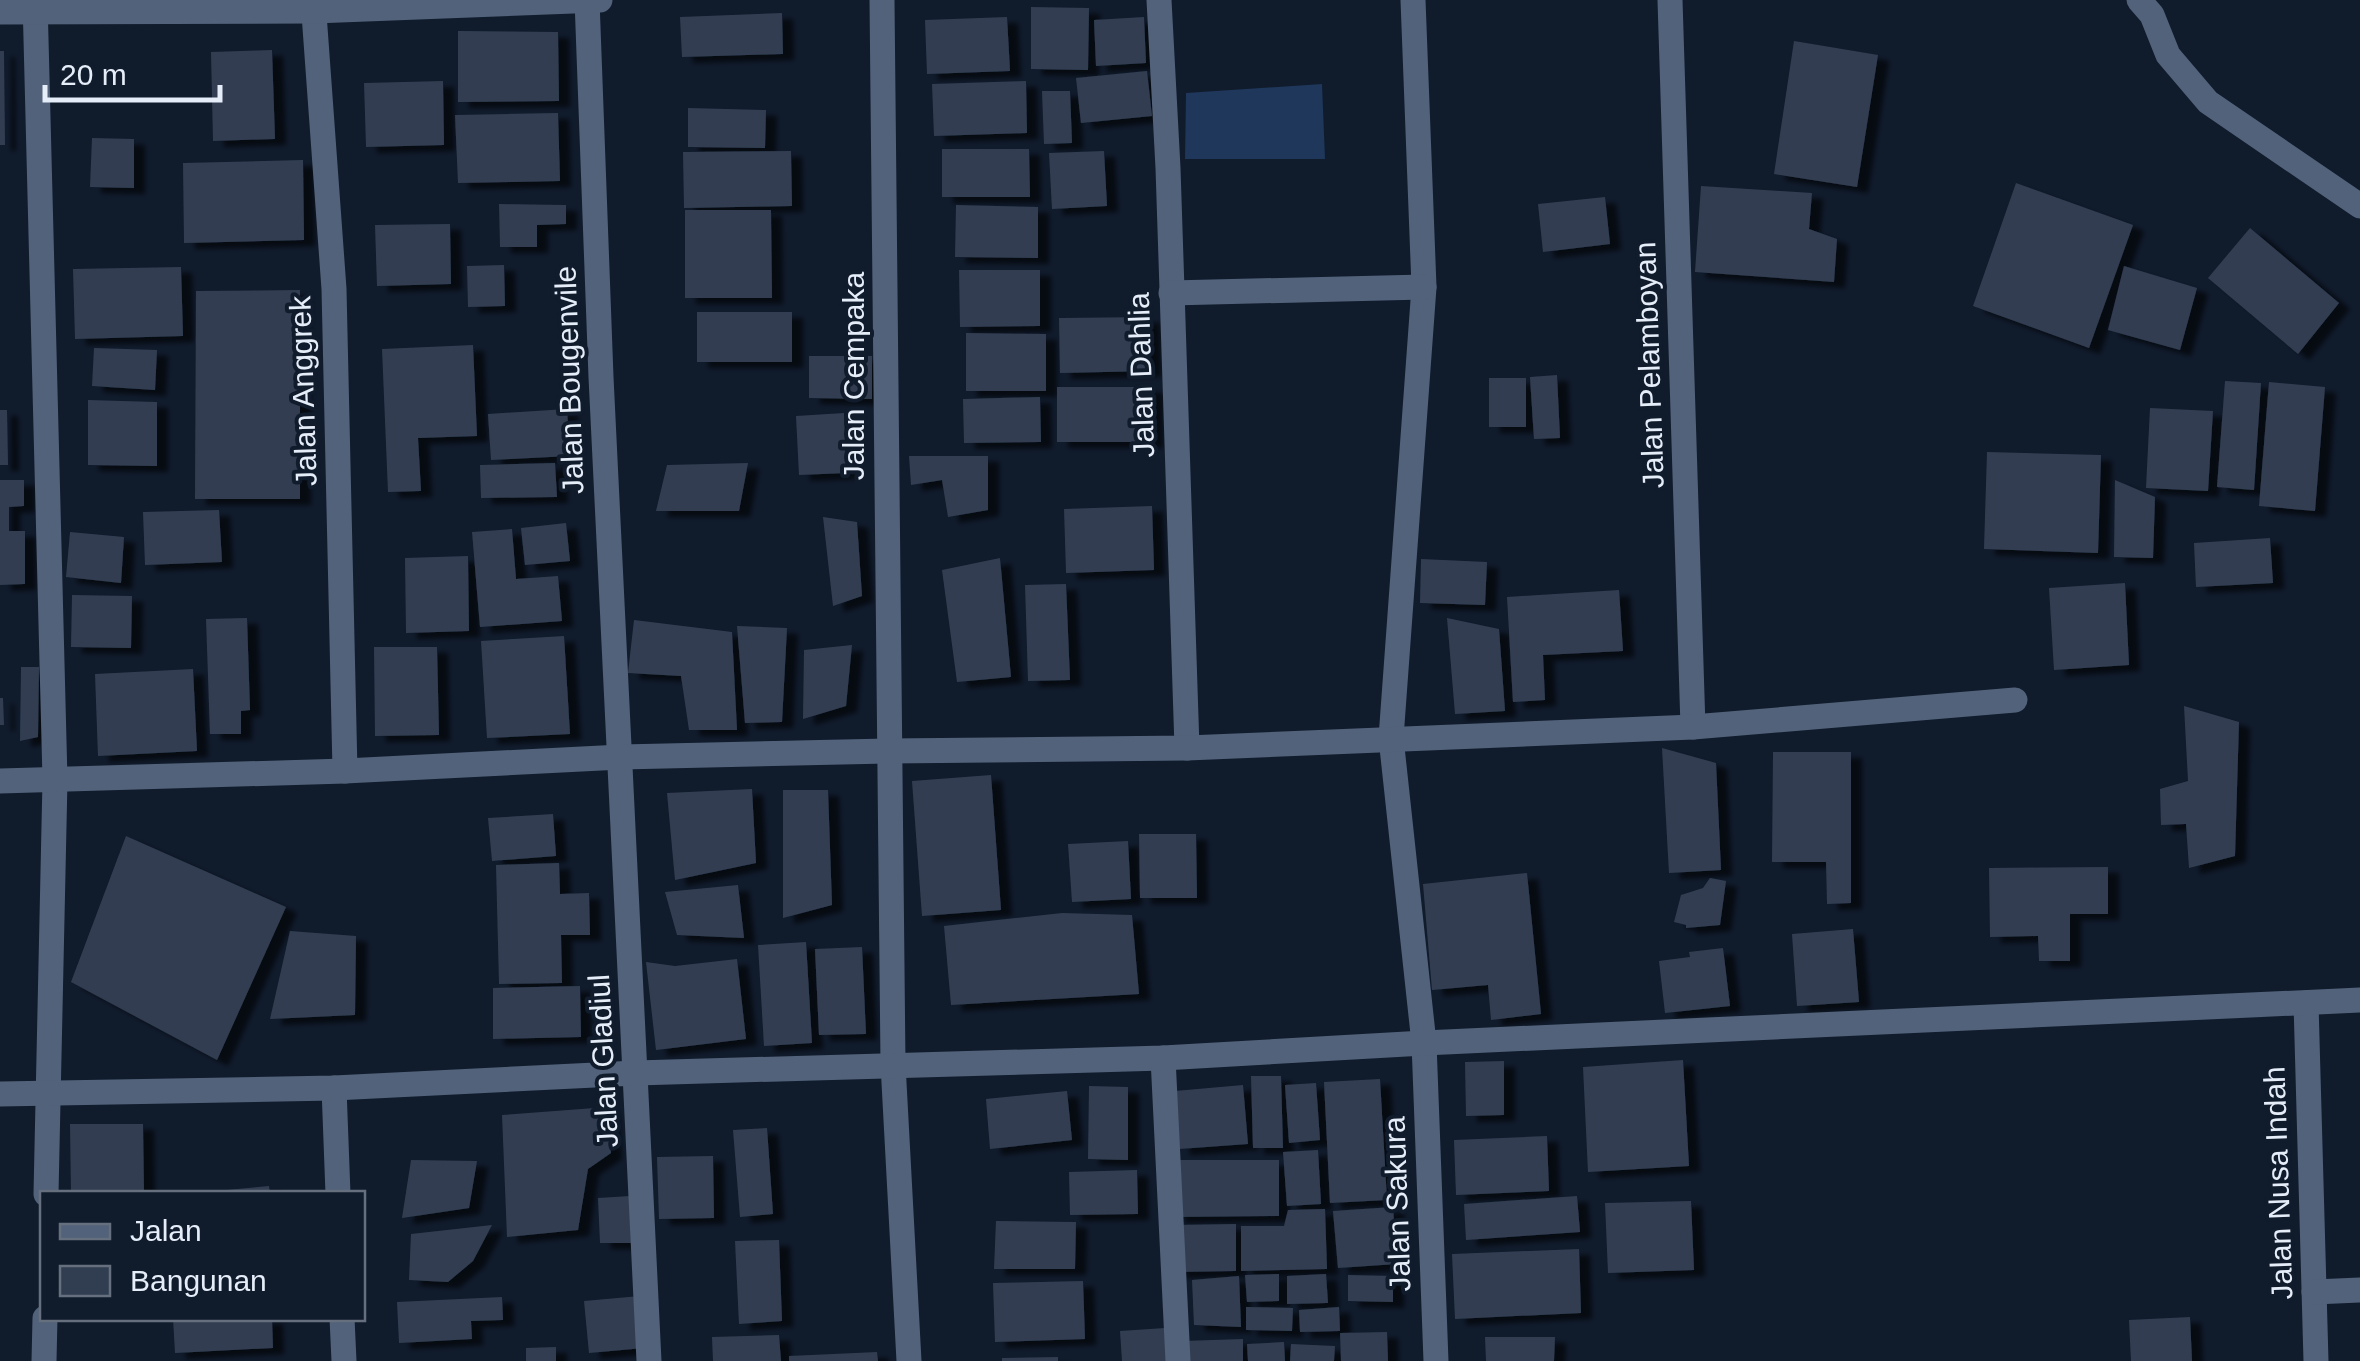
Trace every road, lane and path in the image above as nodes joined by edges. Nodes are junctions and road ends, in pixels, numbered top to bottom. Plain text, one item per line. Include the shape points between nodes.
1 (587, 0) edge
2 (604, 0) edge
3 (882, 0) edge
4 (1159, 0) edge
5 (1413, 0) edge
6 (1670, 0) edge
7 (2139, 0) edge
8 (35, 6) edge
9 (313, 6) edge
10 (0, 12) edge
11 (2360, 206) edge
12 (1424, 287) junction
13 (1170, 294) junction
14 (2015, 700) dead end
15 (1693, 727) junction
16 (1391, 738) junction
17 (1187, 748) junction
18 (888, 751) junction
19 (621, 757) junction
20 (345, 771) junction
21 (55, 780) junction
22 (0, 781) edge
23 (2360, 1000) edge
24 (2306, 1003) junction
25 (1424, 1043) junction
26 (1164, 1058) junction
27 (893, 1064) junction
28 (636, 1073) junction
29 (334, 1088) junction
30 (47, 1093) junction
31 (0, 1094) edge
32 (46, 1191) edge
33 (338, 1191) edge
34 (2360, 1290) edge
35 (2314, 1292) junction
36 (44, 1321) edge
37 (342, 1321) edge
38 (44, 1361) edge
39 (344, 1361) edge
40 (649, 1361) edge
41 (909, 1361) edge
42 (1178, 1361) edge
43 (1436, 1361) edge
44 (2316, 1361) edge

1 - 2 street
1 - 9 street
1 - 19 street, Jalan Bougenvile
3 - 18 street, Jalan Cempaka
4 - 13 street, Jalan Dahlia
5 - 12 street, Jalan Sakura
6 - 15 street, Jalan Pelamboyan
7 - 11 street via 2168,55 2208,102
8 - 9 street
8 - 10 street
8 - 21 street
9 - 20 street, Jalan Anggrek via 334,289
12 - 13 street
12 - 16 street, Jalan Sakura
13 - 17 street, Jalan Dahlia
14 - 15 street
15 - 16 street
16 - 17 street
16 - 25 street, Jalan Sakura
17 - 18 street
18 - 19 street
18 - 27 street, Jalan Cempaka
19 - 20 street
19 - 28 street, Jalan Gladiul
20 - 21 street
21 - 22 street
21 - 30 street
23 - 24 street
24 - 25 street
24 - 35 street, Jalan Nusa Indah
25 - 26 street
25 - 43 street, Jalan Sakura
26 - 27 street
26 - 42 street
27 - 28 street
27 - 41 street, Jalan Cempaka
28 - 29 street
28 - 40 street, Jalan Gladiul
29 - 30 street
29 - 33 street
30 - 31 street
30 - 32 street
34 - 35 street
35 - 44 street, Jalan Nusa Indah
36 - 38 street
37 - 39 street

